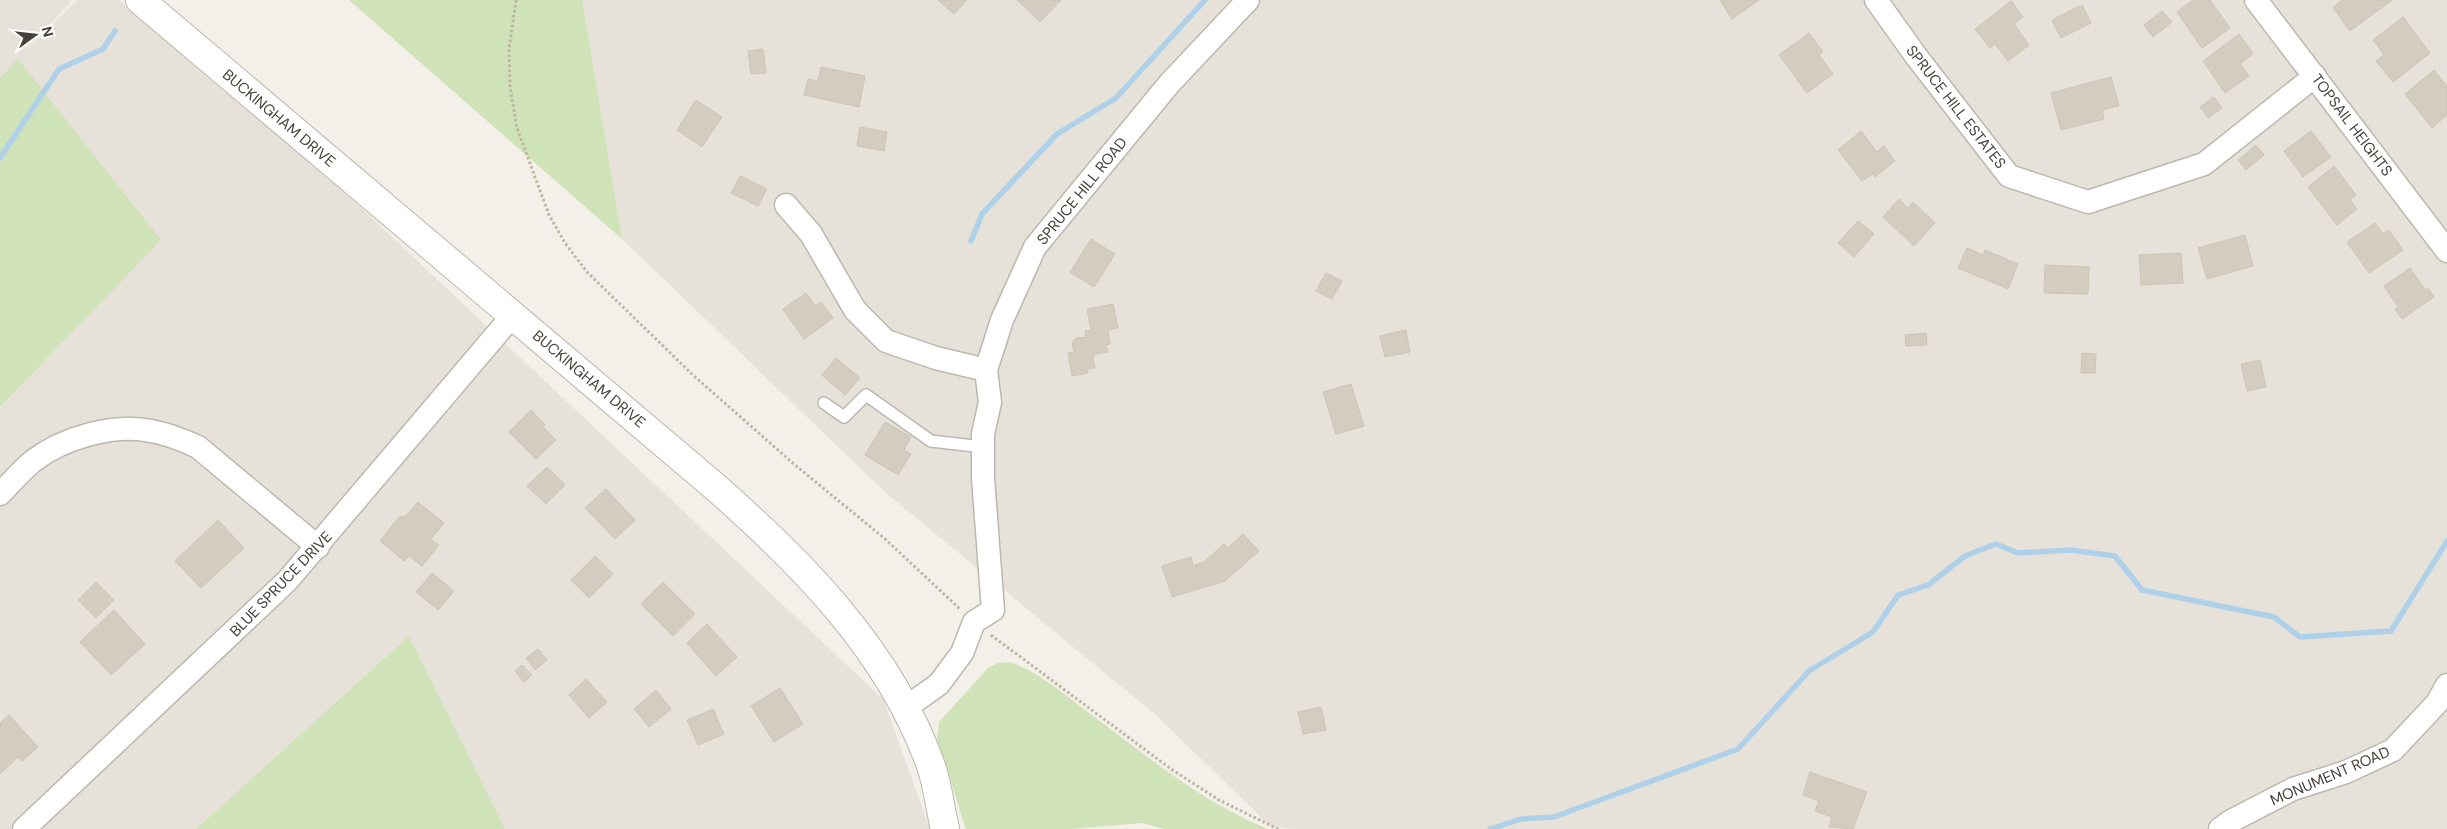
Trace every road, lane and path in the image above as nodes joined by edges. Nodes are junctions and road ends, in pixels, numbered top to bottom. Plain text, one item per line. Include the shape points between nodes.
1 (140, 0) edge
2 (516, 0) edge
3 (1248, 0) edge
4 (1876, 0) edge
5 (2256, 0) edge
6 (2315, 76) junction
7 (786, 205) dead end
8 (2447, 251) edge
9 (513, 315) junction
10 (986, 370) junction
11 (824, 403) dead end
12 (983, 447) junction
13 (0, 494) edge
14 (318, 547) junction
15 (974, 622) junction
16 (2447, 686) edge
17 (904, 709) junction
18 (24, 829) edge
19 (945, 829) edge
20 (1278, 829) edge
21 (2220, 829) edge

1 - 9 street, BUCKINGHAM DRIVE
2 - 15 path via 509,49 510,87 518,128 549,215 565,244 586,272 694,376 795,466 884,538
3 - 10 street, SPRUCE HILL ROAD via 1169,84 1035,247 1002,320
4 - 6 street, SPRUCE HILL ESTATES via 2009,176 2088,202 2204,164
5 - 6 street, TOPSAIL HEIGHTS
6 - 8 street, TOPSAIL HEIGHTS
7 - 10 street via 811,234 855,310 886,341
9 - 14 street, BLUE SPRUCE DRIVE
9 - 17 street, BUCKINGHAM DRIVE via 780,545 845,617
10 - 12 street, SPRUCE HILL ROAD via 990,402
11 - 12 lane via 844,417 866,395 931,441
12 - 15 street, SPRUCE HILL ROAD via 993,610
13 - 14 street via 34,461 54,449 100,433 124,429 149,430 198,447
14 - 18 street, BLUE SPRUCE DRIVE via 252,617
15 - 17 street via 962,654 947,674 929,693
15 - 20 path via 1171,769 1219,800
16 - 21 street, MONUMENT ROAD via 2437,703 2393,750 2346,772 2293,789
17 - 19 street, BUCKINGHAM DRIVE via 932,768

